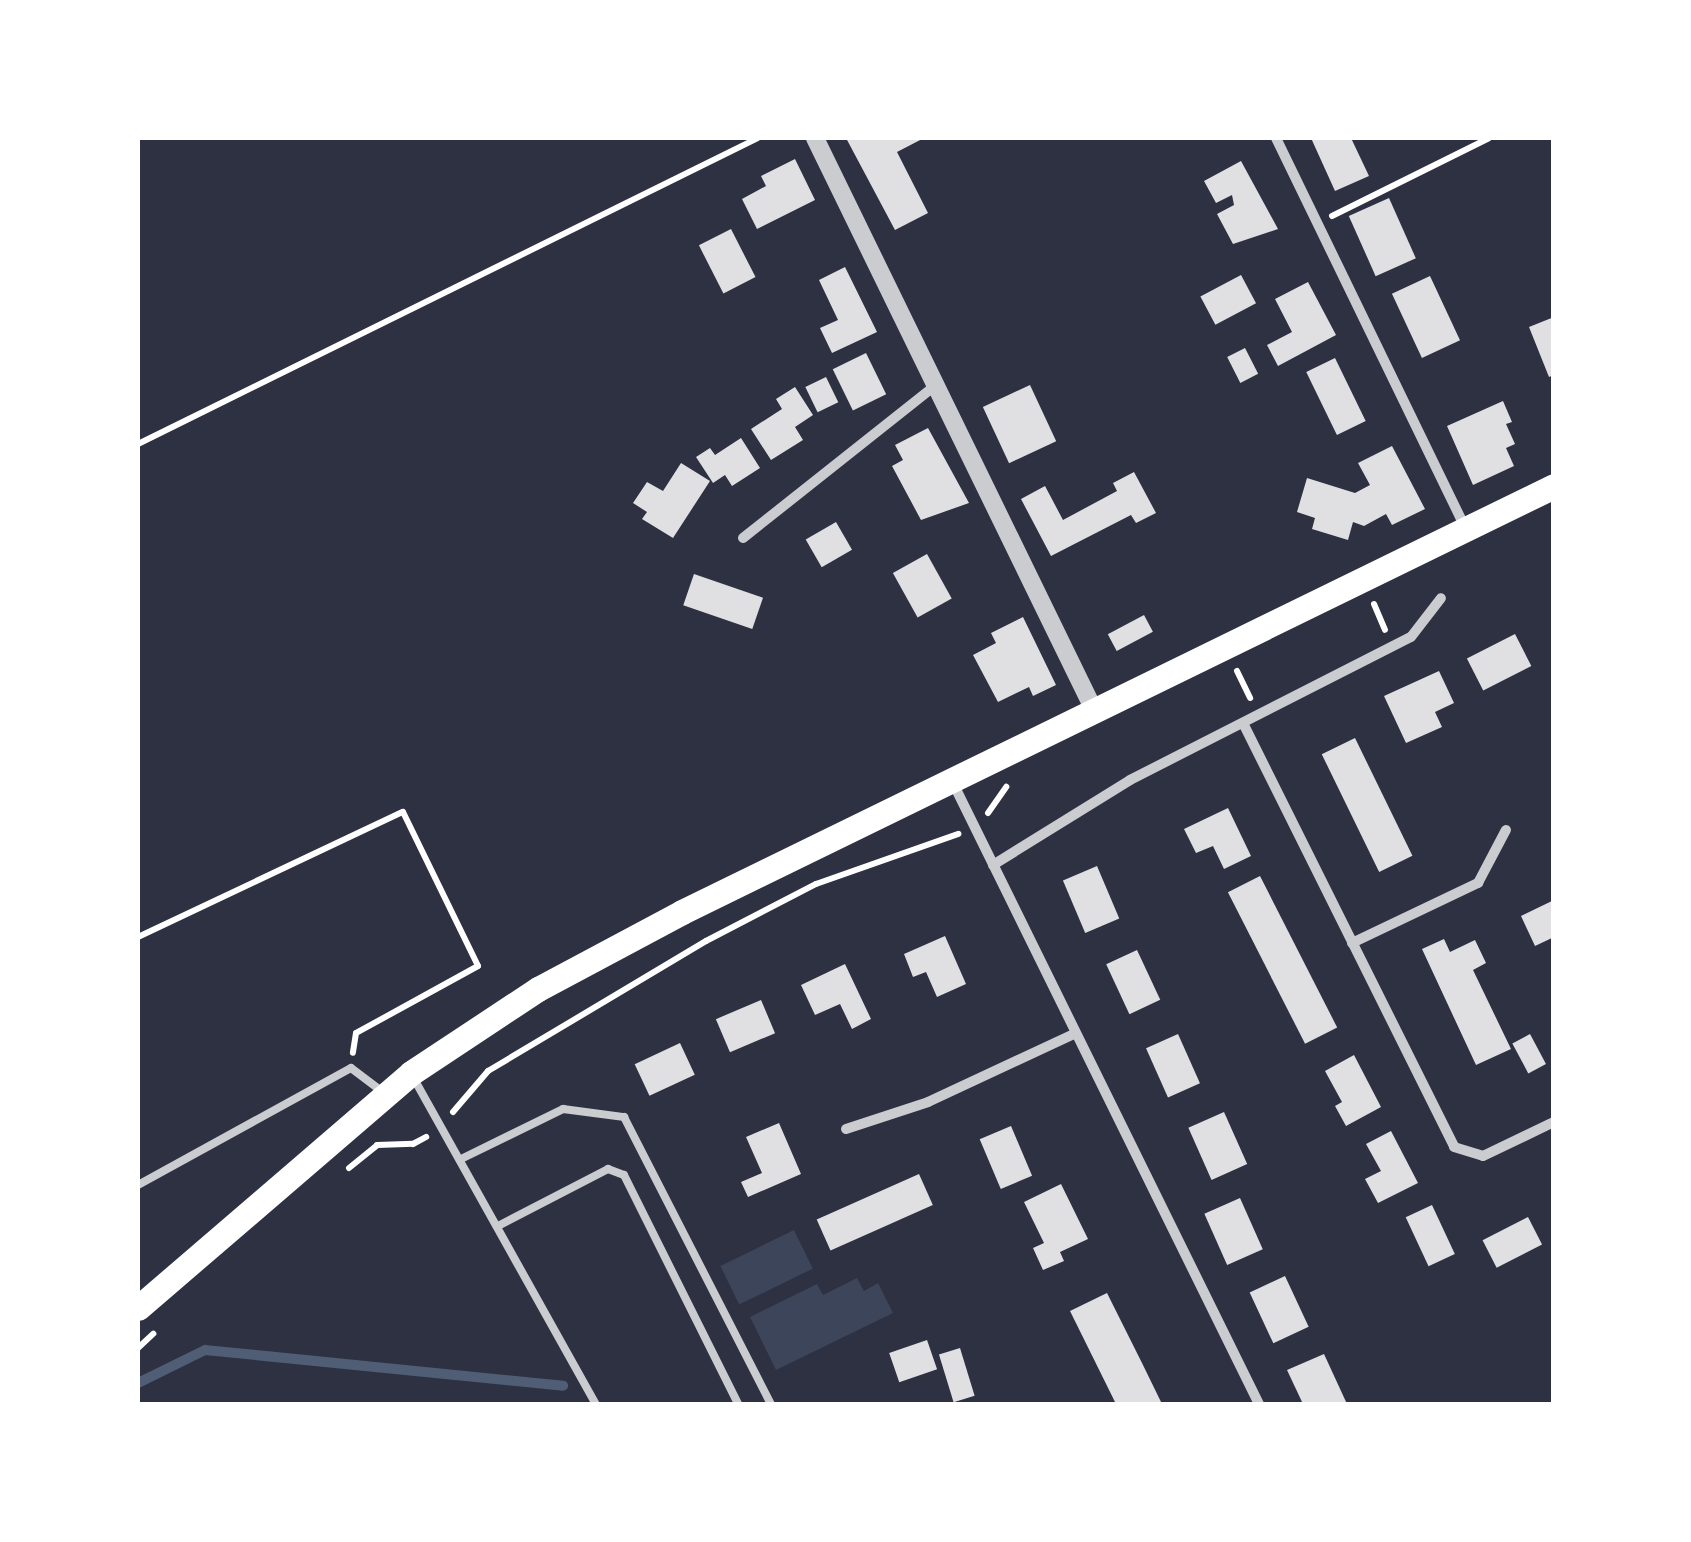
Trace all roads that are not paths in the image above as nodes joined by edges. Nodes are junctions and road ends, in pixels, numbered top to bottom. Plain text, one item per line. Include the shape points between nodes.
1 (816, 138) edge
2 (1276, 138) edge
3 (936, 385) junction
4 (1554, 486) edge
5 (1466, 528) junction
6 (742, 538) dead end
7 (1441, 598) dead end
8 (1093, 708) junction
9 (1244, 726) junction
10 (953, 783) junction
11 (1506, 830) dead end
12 (993, 865) junction
13 (1352, 943) junction
14 (1074, 1034) junction
15 (411, 1073) junction
16 (386, 1094) junction
17 (1554, 1122) edge
18 (846, 1129) dead end
19 (460, 1160) junction
20 (138, 1186) edge
21 (498, 1226) junction
22 (138, 1308) edge
23 (596, 1404) edge
24 (738, 1404) edge
25 (771, 1404) edge
26 (1259, 1404) edge

1 - 3 street
2 - 5 street
3 - 6 street
3 - 8 street
4 - 5 main road
5 - 8 main road
7 - 9 street via 1410,637
8 - 10 main road
9 - 12 street via 1130,780
9 - 13 street
10 - 12 street
10 - 15 main road via 538,989
11 - 13 street via 1478,882
12 - 14 street
13 - 17 street via 1454,1147 1484,1156
14 - 18 street via 928,1102
14 - 26 street
15 - 16 main road
15 - 19 lane
16 - 20 lane via 351,1068
16 - 22 main road
19 - 21 lane
19 - 25 lane via 563,1108 624,1117
21 - 23 lane
21 - 24 lane via 608,1169 624,1175

